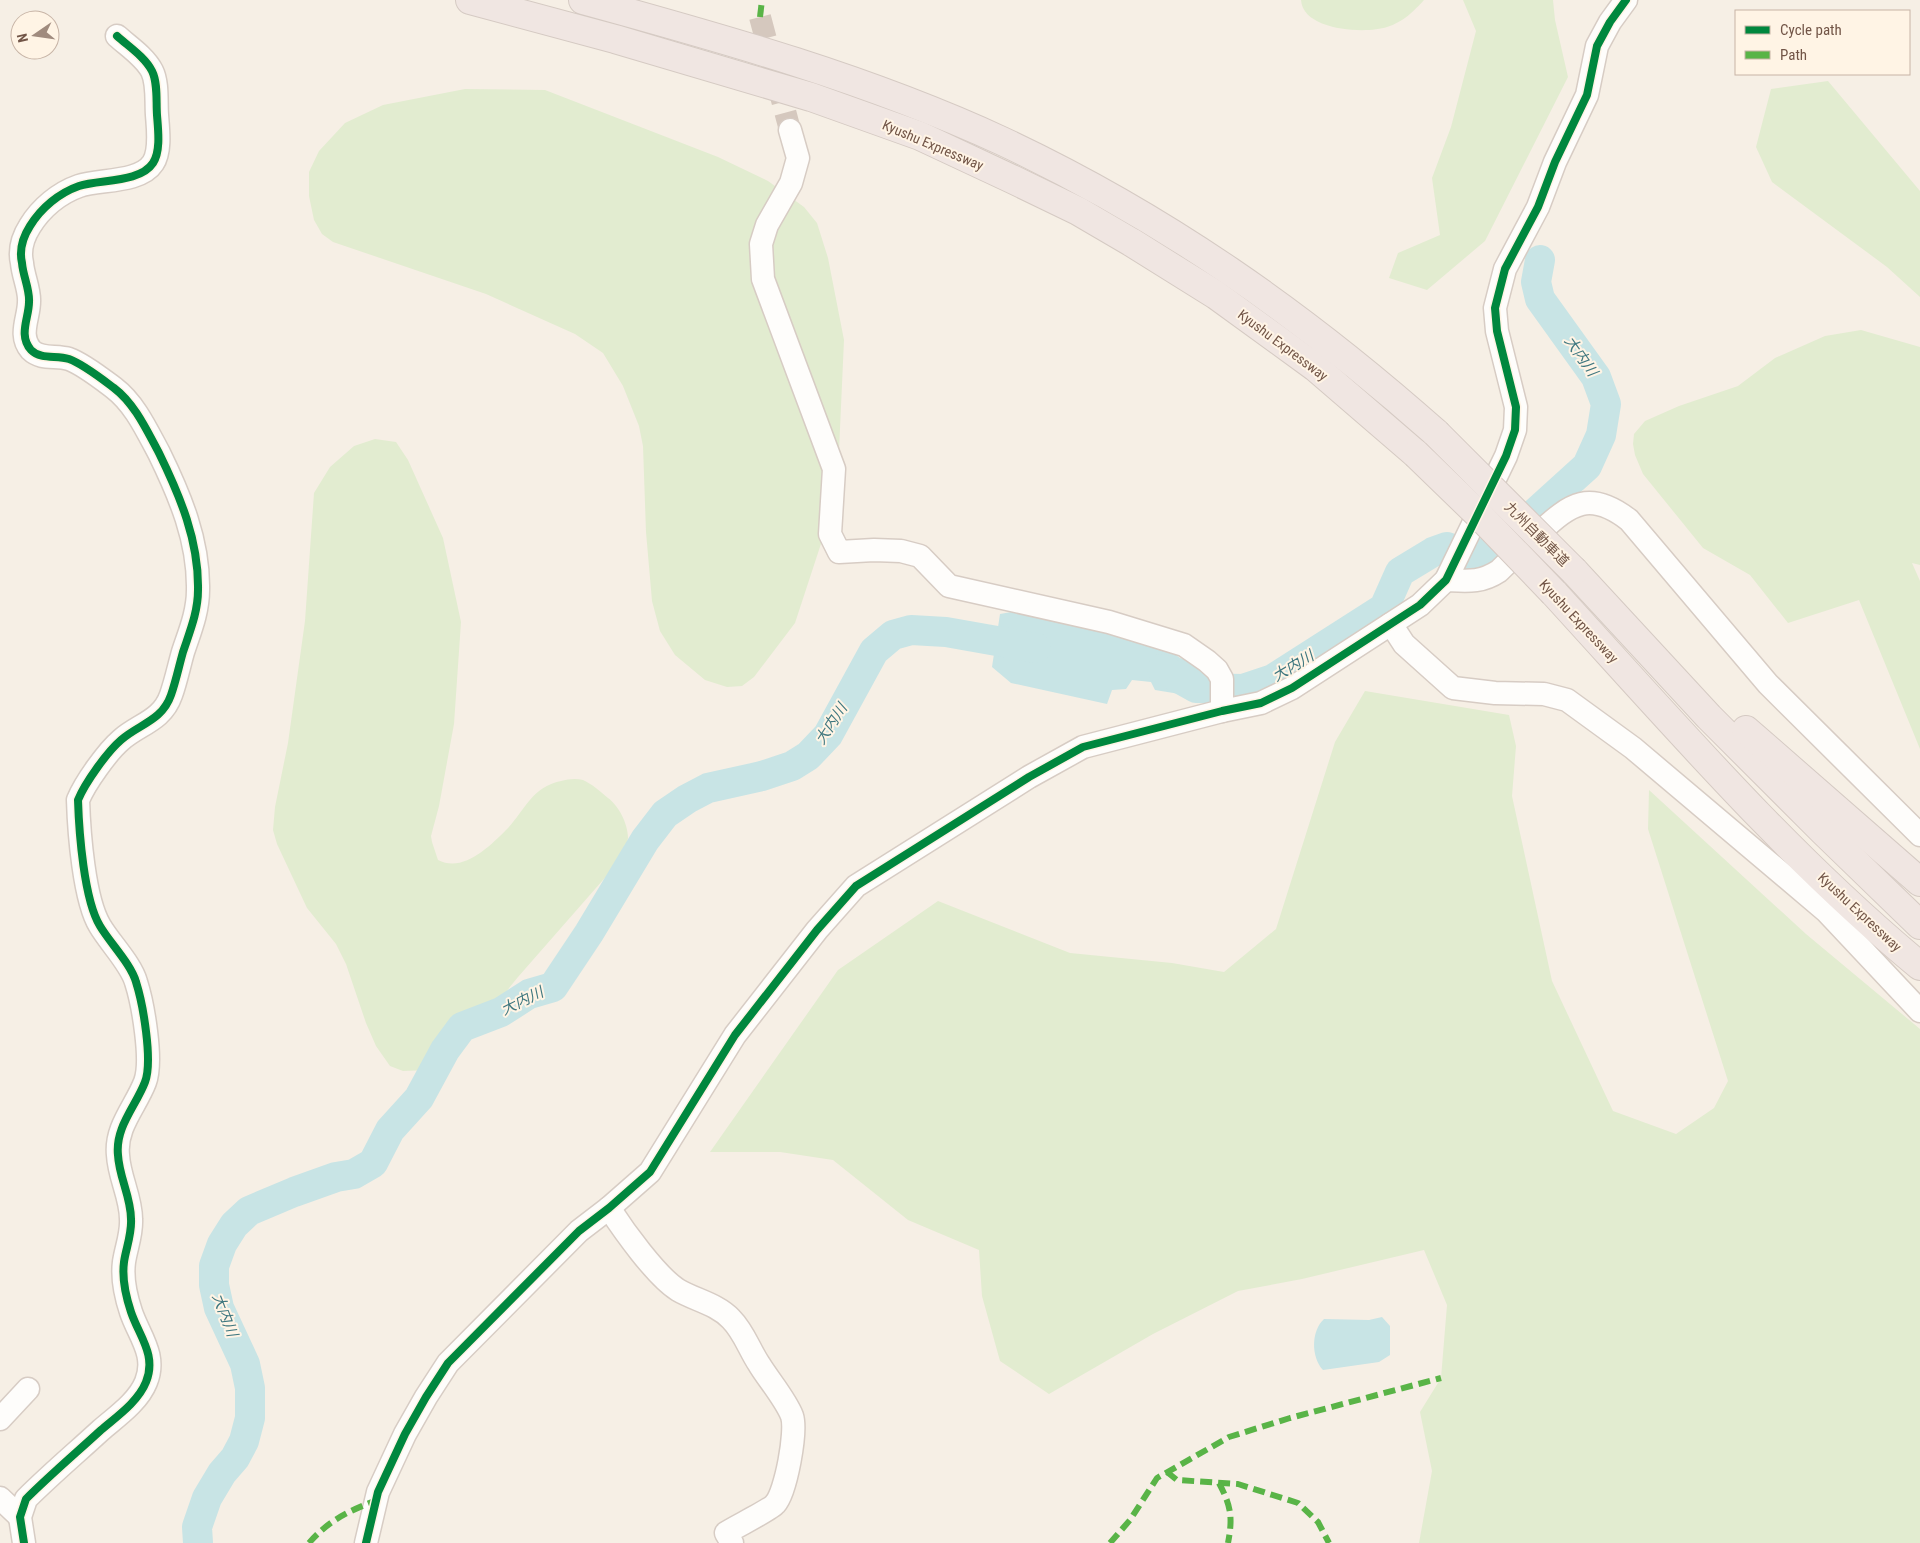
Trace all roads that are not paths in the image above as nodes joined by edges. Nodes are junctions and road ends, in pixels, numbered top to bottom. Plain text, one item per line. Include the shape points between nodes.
1 (470, 0) edge
2 (583, 0) edge
3 (1626, 0) edge
4 (117, 36) dead end
5 (790, 130) tunnel mouth
6 (1446, 580) junction
7 (1602, 601) junction
8 (1391, 624) junction
9 (1222, 711) junction
10 (1920, 835) edge
11 (1920, 882) edge
12 (1920, 925) edge
13 (1920, 966) edge
14 (1920, 1011) edge
15 (609, 1208) junction
16 (28, 1389) dead end
17 (0, 1419) edge
18 (0, 1498) edge
19 (20, 1517) junction
20 (24, 1543) edge
21 (366, 1543) edge
22 (732, 1543) edge

1 - 13 highway, Kyushu Expressway, bridge via 811,97 920,136 1078,211 1216,295 1315,367 1416,454 1554,593 1795,852
2 - 7 highway, 九州自動車道, bridge via 817,68 910,102 1001,141 1086,183 1171,232 1274,301 1378,381 1436,433
3 - 6 street via 1597,46 1587,95 1538,207 1505,269 1495,308 1497,331 1516,406 1515,430 1506,456
4 - 19 street via 153,72 158,152 155,162 130,177 79,186 61,194 38,213 25,235 21,260 29,302 24,331 31,349 40,355 67,358 77,363 117,390 126,400 150,437 180,499 197,567 194,623 167,705 155,718 122,738 82,790 78,800 93,912 136,980 144,1013 146,1081 119,1135 117,1152 131,1221 124,1263 125,1282 131,1313 150,1360 146,1382 140,1392 26,1499
5 - 9 street via 798,158 791,183 767,224 761,244 764,279 834,469 830,534 839,552 901,551 920,556 949,586 1109,622 1184,645 1217,670 1222,680
6 - 8 street
6 - 10 street via 1488,578 1567,508 1590,503 1608,506 1629,520 1768,684
7 - 11 highway
7 - 12 highway via 1709,717
8 - 9 street via 1292,688 1261,703
8 - 14 street via 1404,644 1453,688 1544,694 1567,700 1633,748 1826,911
9 - 15 street via 1083,747 1029,777 856,886 817,930 735,1035 650,1172
15 - 21 street via 579,1231 448,1363 405,1434 378,1492
15 - 22 street via 664,1279 731,1318 791,1414 794,1429 783,1488 775,1504 726,1533
16 - 17 street
18 - 19 street
19 - 20 street

